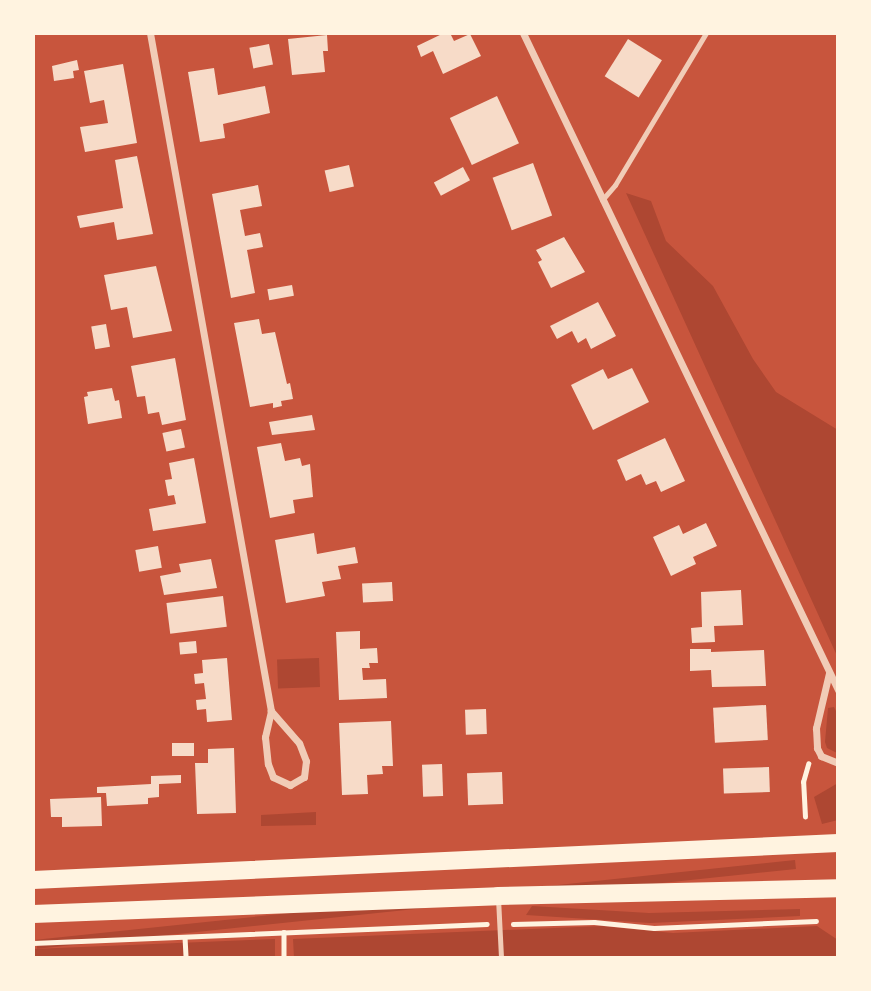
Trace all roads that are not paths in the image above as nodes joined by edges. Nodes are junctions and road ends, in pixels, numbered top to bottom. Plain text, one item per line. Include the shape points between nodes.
1 (150, 33) edge
2 (523, 33) edge
3 (706, 33) edge
4 (602, 200) junction
5 (829, 672) junction
6 (838, 690) edge
7 (271, 711) junction
8 (838, 763) edge
9 (838, 843) edge
10 (33, 880) edge
11 (838, 888) edge
12 (498, 896) junction
13 (33, 914) edge
14 (501, 958) edge

1 - 7 street
2 - 4 street
3 - 4 lane
4 - 5 street
5 - 6 street
5 - 8 street via 816,728 817,748 821,756
7 - 7 street via 265,737 269,771 290,785 304,777 306,761 292,733
9 - 10 main road
11 - 12 main road
12 - 13 main road
12 - 14 lane

